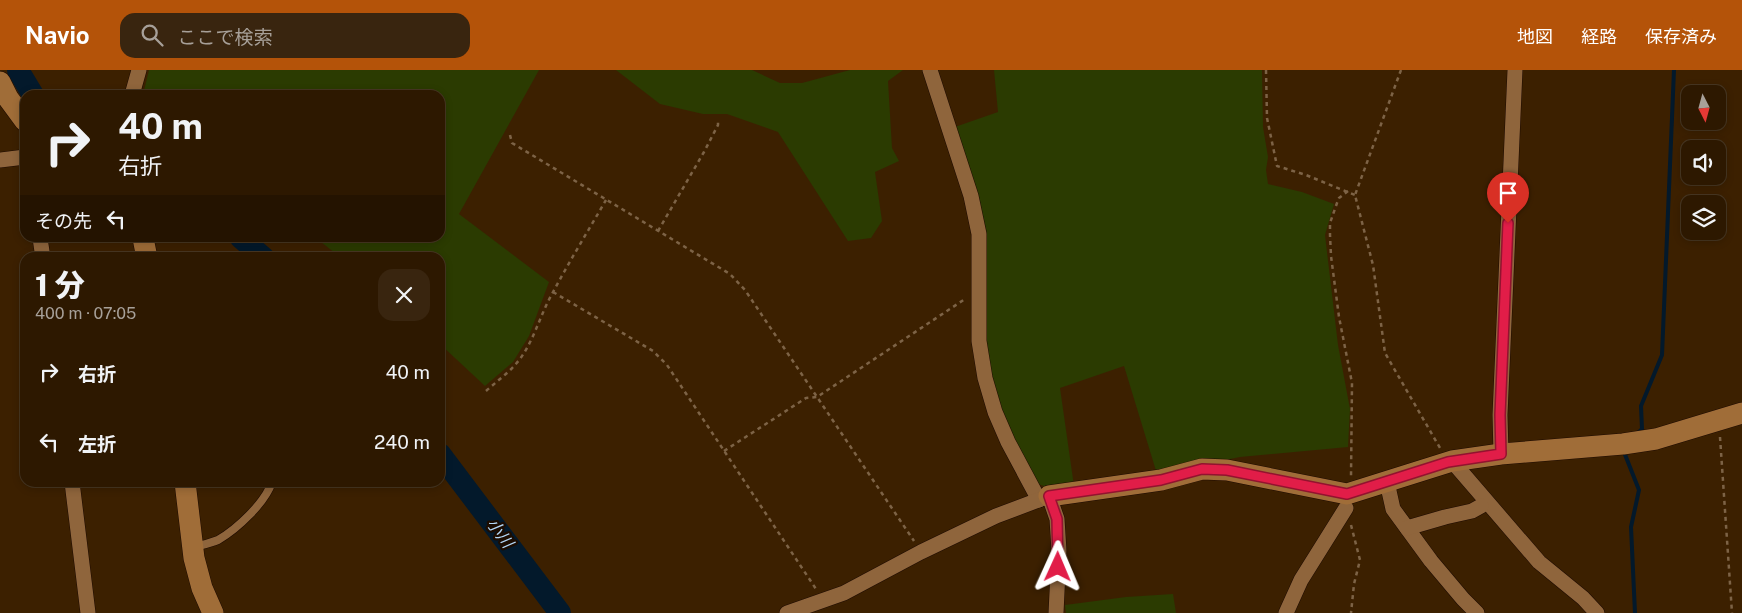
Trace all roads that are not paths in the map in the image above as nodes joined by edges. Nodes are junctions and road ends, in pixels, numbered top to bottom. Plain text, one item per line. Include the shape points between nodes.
1 (140, 70) edge
2 (930, 70) edge
3 (1514, 70) edge
4 (0, 82) edge
5 (134, 90) edge
6 (20, 114) edge
7 (20, 158) edge
8 (0, 160) edge
9 (1742, 413) edge
10 (1501, 454) junction
11 (1453, 465) junction
12 (1387, 482) junction
13 (73, 487) edge
14 (186, 487) edge
15 (271, 487) edge
16 (1044, 498) junction
17 (1349, 500) junction
18 (1481, 506) junction
19 (1407, 528) junction
20 (193, 548) junction
21 (88, 613) edge
22 (213, 613) edge
23 (787, 613) edge
24 (1056, 613) edge
25 (1286, 613) edge
26 (1477, 613) edge
27 (1586, 613) edge
28 (1597, 613) edge

1 - 5 street
2 - 16 street via 971,196 979,234 979,341 985,378 1008,442
3 - 10 street
4 - 6 street
7 - 8 street
9 - 10 street via 1656,438 1623,444
10 - 11 street
11 - 12 street
11 - 18 street
11 - 28 street via 1539,562
12 - 17 street
12 - 19 street via 1393,509
13 - 21 street
14 - 20 street
15 - 20 lane via 252,512 218,540
16 - 17 street via 1161,480 1202,469 1227,470 1347,494
16 - 23 street via 996,516 844,593
16 - 24 street via 1057,519
17 - 25 street via 1301,580
18 - 19 street
18 - 27 street via 1537,567
19 - 26 street
20 - 22 street via 202,588

